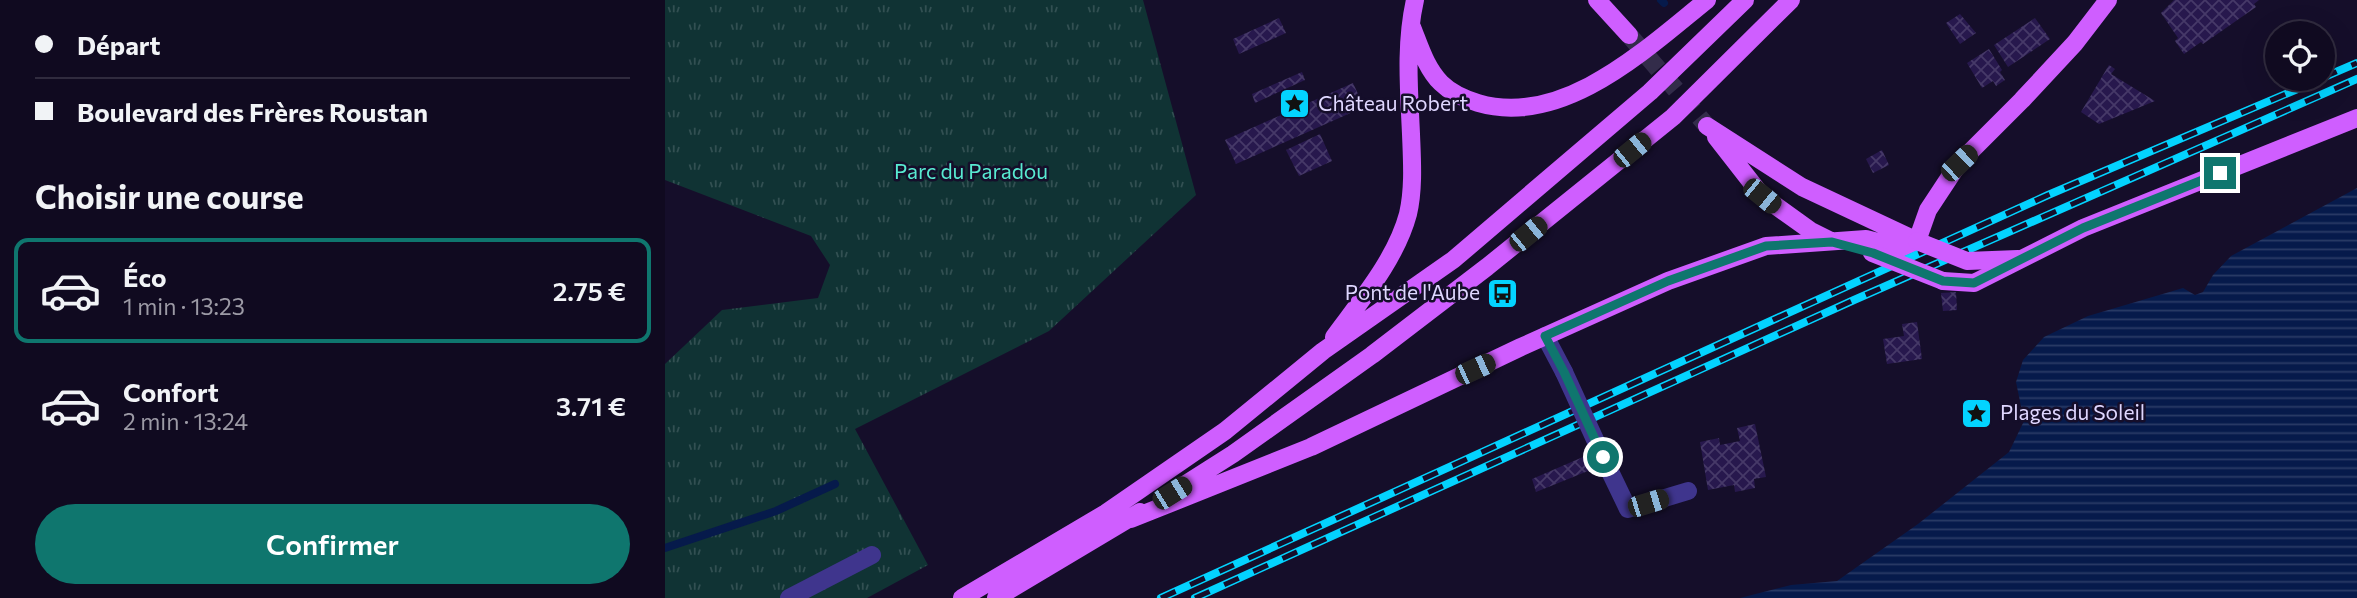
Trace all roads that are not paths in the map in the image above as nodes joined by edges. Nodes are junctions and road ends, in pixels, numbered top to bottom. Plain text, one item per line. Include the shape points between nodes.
1 (1416, 0) edge
2 (1597, 0) edge
3 (1707, 0) edge
4 (1745, 0) edge
5 (1791, 0) edge
6 (2104, 2) edge
7 (1410, 23) junction
8 (1629, 35) tunnel mouth
9 (2357, 118) edge
10 (1917, 241) junction
11 (1832, 242) junction
12 (2018, 259) junction
13 (1545, 336) junction
14 (1323, 351) junction
15 (1688, 491) dead end
16 (1131, 519) junction
17 (872, 555) dead end
18 (789, 598) edge
19 (962, 598) edge
20 (996, 598) edge

1 - 7 main road
2 - 8 main road
3 - 7 main road via 1619,68 1538,106 1487,106 1464,99 1429,68
4 - 14 main road via 1650,92 1453,260
5 - 16 main road via 1673,117 1487,267 1244,447
6 - 10 main road via 2075,43 1959,163 1928,210
7 - 14 main road via 1412,182 1408,213 1381,270
9 - 12 main road via 2083,228
10 - 11 main road via 1901,248 1866,239
10 - 11 main road via 1802,187 1707,126 1762,196
10 - 12 main road, bridge via 1967,261
11 - 12 main road, bridge via 1943,281 1974,283
11 - 13 main road via 1766,246 1668,281
13 - 15 street, bridge via 1628,509
13 - 16 main road via 1311,447
14 - 19 main road via 1225,431 1106,513
16 - 20 main road
17 - 18 street

